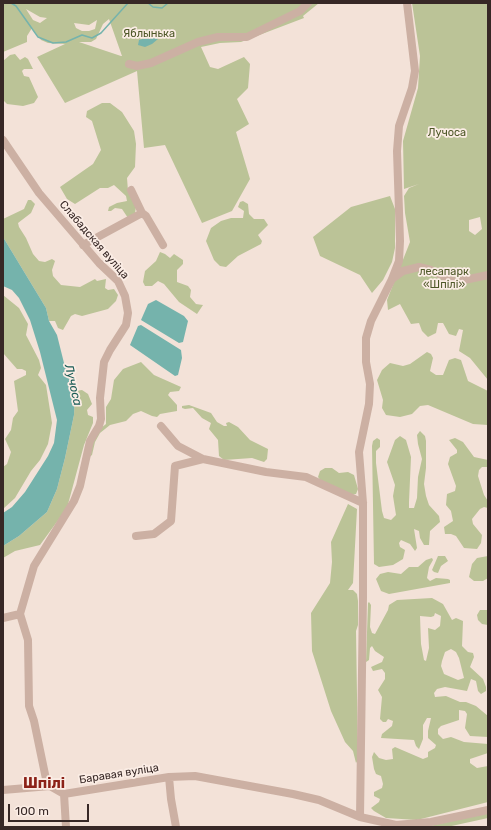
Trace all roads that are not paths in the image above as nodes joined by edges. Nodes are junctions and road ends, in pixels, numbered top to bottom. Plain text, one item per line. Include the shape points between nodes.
1 (308, 3) edge
2 (407, 3) edge
3 (129, 64) dead end
4 (3, 140) edge
5 (130, 190) dead end
6 (142, 212) junction
7 (83, 244) junction
8 (163, 245) dead end
9 (488, 275) edge
10 (392, 279) junction
11 (161, 426) dead end
12 (203, 459) junction
13 (363, 503) junction
14 (136, 536) dead end
15 (20, 614) junction
16 (3, 618) edge
17 (169, 777) junction
18 (50, 786) junction
19 (3, 790) edge
20 (64, 794) junction
21 (488, 810) edge
22 (360, 817) junction
23 (66, 827) edge
24 (176, 827) edge

1 - 3 street via 300,11 247,37 218,37 198,42 151,63 137,66
2 - 10 street via 415,71 412,88 398,126 400,241 399,261
4 - 7 street, Слабадская вуліца via 39,193
5 - 6 street
6 - 7 street
6 - 8 street
7 - 15 street, Слабадская вуліца via 118,281 125,296 128,313 126,325 104,362 100,398 101,419 90,441 74,501 34,566
9 - 10 street via 455,282 419,267 403,271
10 - 13 street via 370,321 366,338 369,404 359,452
11 - 12 street via 178,446
12 - 13 street via 306,477
12 - 14 street via 176,466 171,521 154,534
13 - 22 street
15 - 16 street
15 - 18 street via 28,640 29,706 46,779
17 - 20 street, Баравая вуліца
17 - 22 street, Баравая вуліца via 195,776 292,794 319,800
17 - 24 street
18 - 19 street
18 - 20 street
20 - 23 street
21 - 22 street, Баравая вуліца via 431,822 396,824

